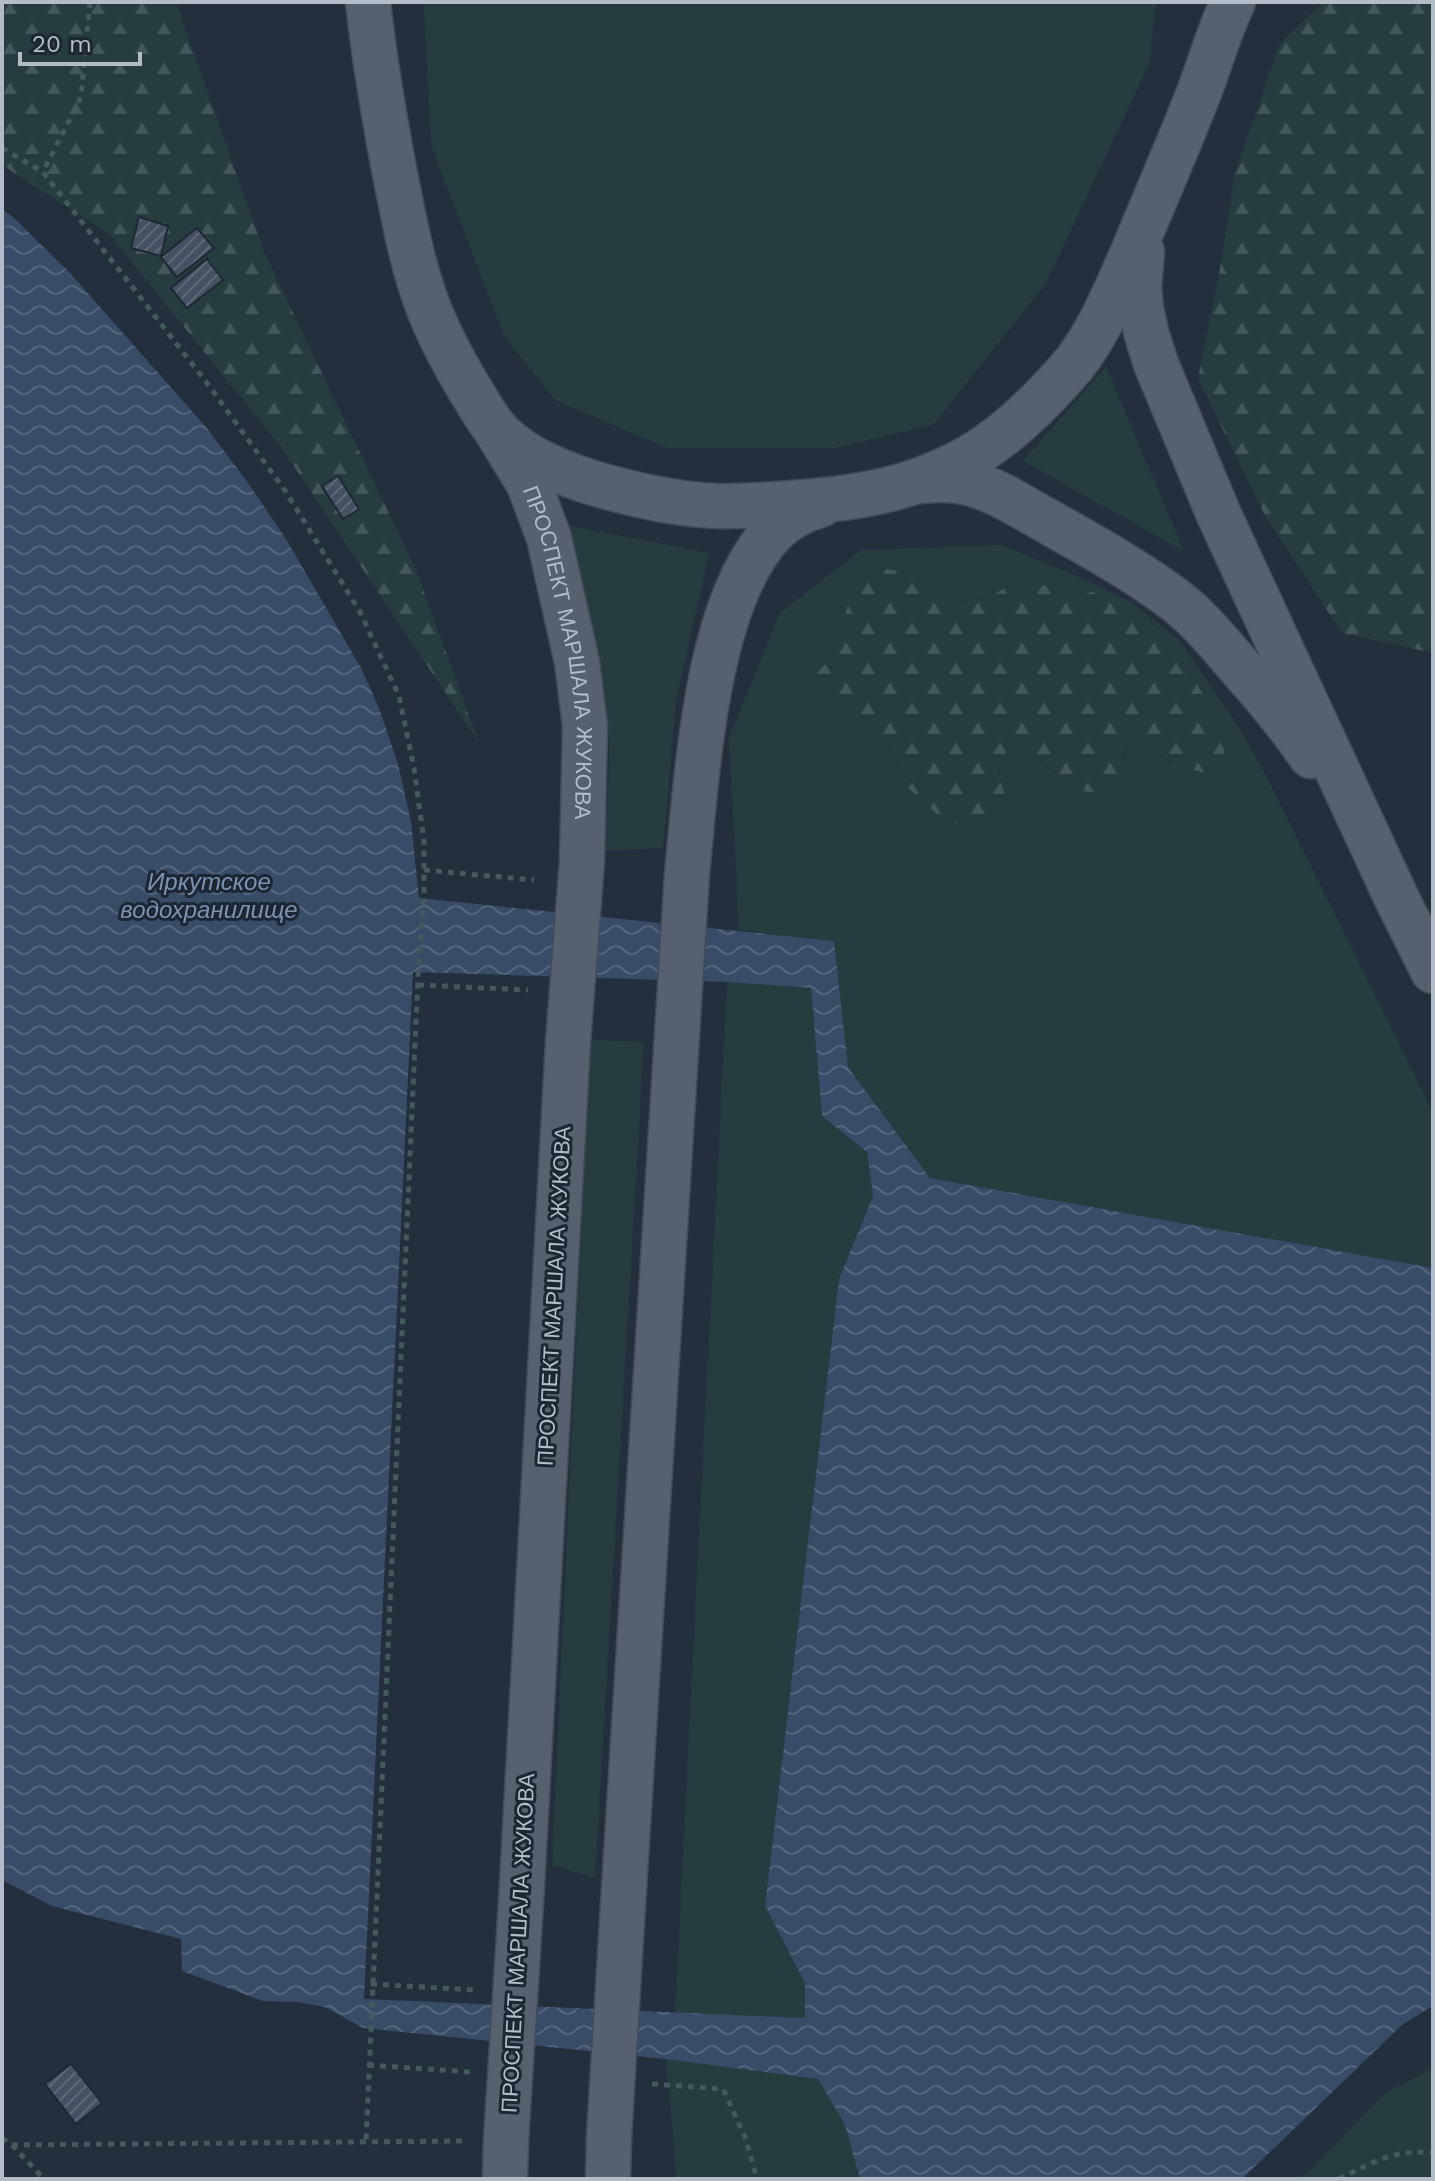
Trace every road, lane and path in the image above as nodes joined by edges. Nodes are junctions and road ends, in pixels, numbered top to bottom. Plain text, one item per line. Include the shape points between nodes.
1 (90, 2) edge
2 (368, 3) edge
3 (1228, 8) edge
4 (2, 148) edge
5 (43, 172) junction
6 (1144, 225) junction
7 (496, 430) junction
8 (917, 482) junction
9 (846, 499) junction
10 (424, 870) junction
11 (534, 880) dead end
12 (1397, 899) junction
13 (1433, 971) edge
14 (418, 985) junction
15 (528, 990) dead end
16 (371, 1984) junction
17 (484, 1991) dead end
18 (2, 2138) edge
19 (366, 2142) junction
20 (12, 2145) junction
21 (496, 2153) edge
22 (1433, 2153) edge
23 (608, 2158) edge
24 (44, 2179) edge
25 (1339, 2179) edge

1 - 5 path via 81,97
2 - 7 main road, ПРОСПЕКТ МАРШАЛА ЖУКОВА via 378,87 422,290 448,350
3 - 6 main road
4 - 5 path
5 - 10 path via 286,492 360,612 399,696 416,783
6 - 8 main road via 1103,318 1073,364 998,438
6 - 12 main road via 1139,288 1156,364 1219,515
7 - 9 main road via 550,467 646,496 733,506
7 - 21 main road, ПРОСПЕКТ МАРШАЛА ЖУКОВА, bridge via 529,484 543,520 577,662 585,726 582,861 521,1903
8 - 9 main road
8 - 12 main road via 957,480 989,490 1101,551 1185,608 1297,736
9 - 23 main road, bridge via 783,523 756,553 717,651 702,736 687,874
10 - 11 path
10 - 14 path
12 - 13 main road
14 - 15 path
14 - 16 path
16 - 17 path
16 - 19 path
18 - 20 path
19 - 20 path
19 - 21 path
20 - 24 path
22 - 25 path via 1410,2151 1383,2158

